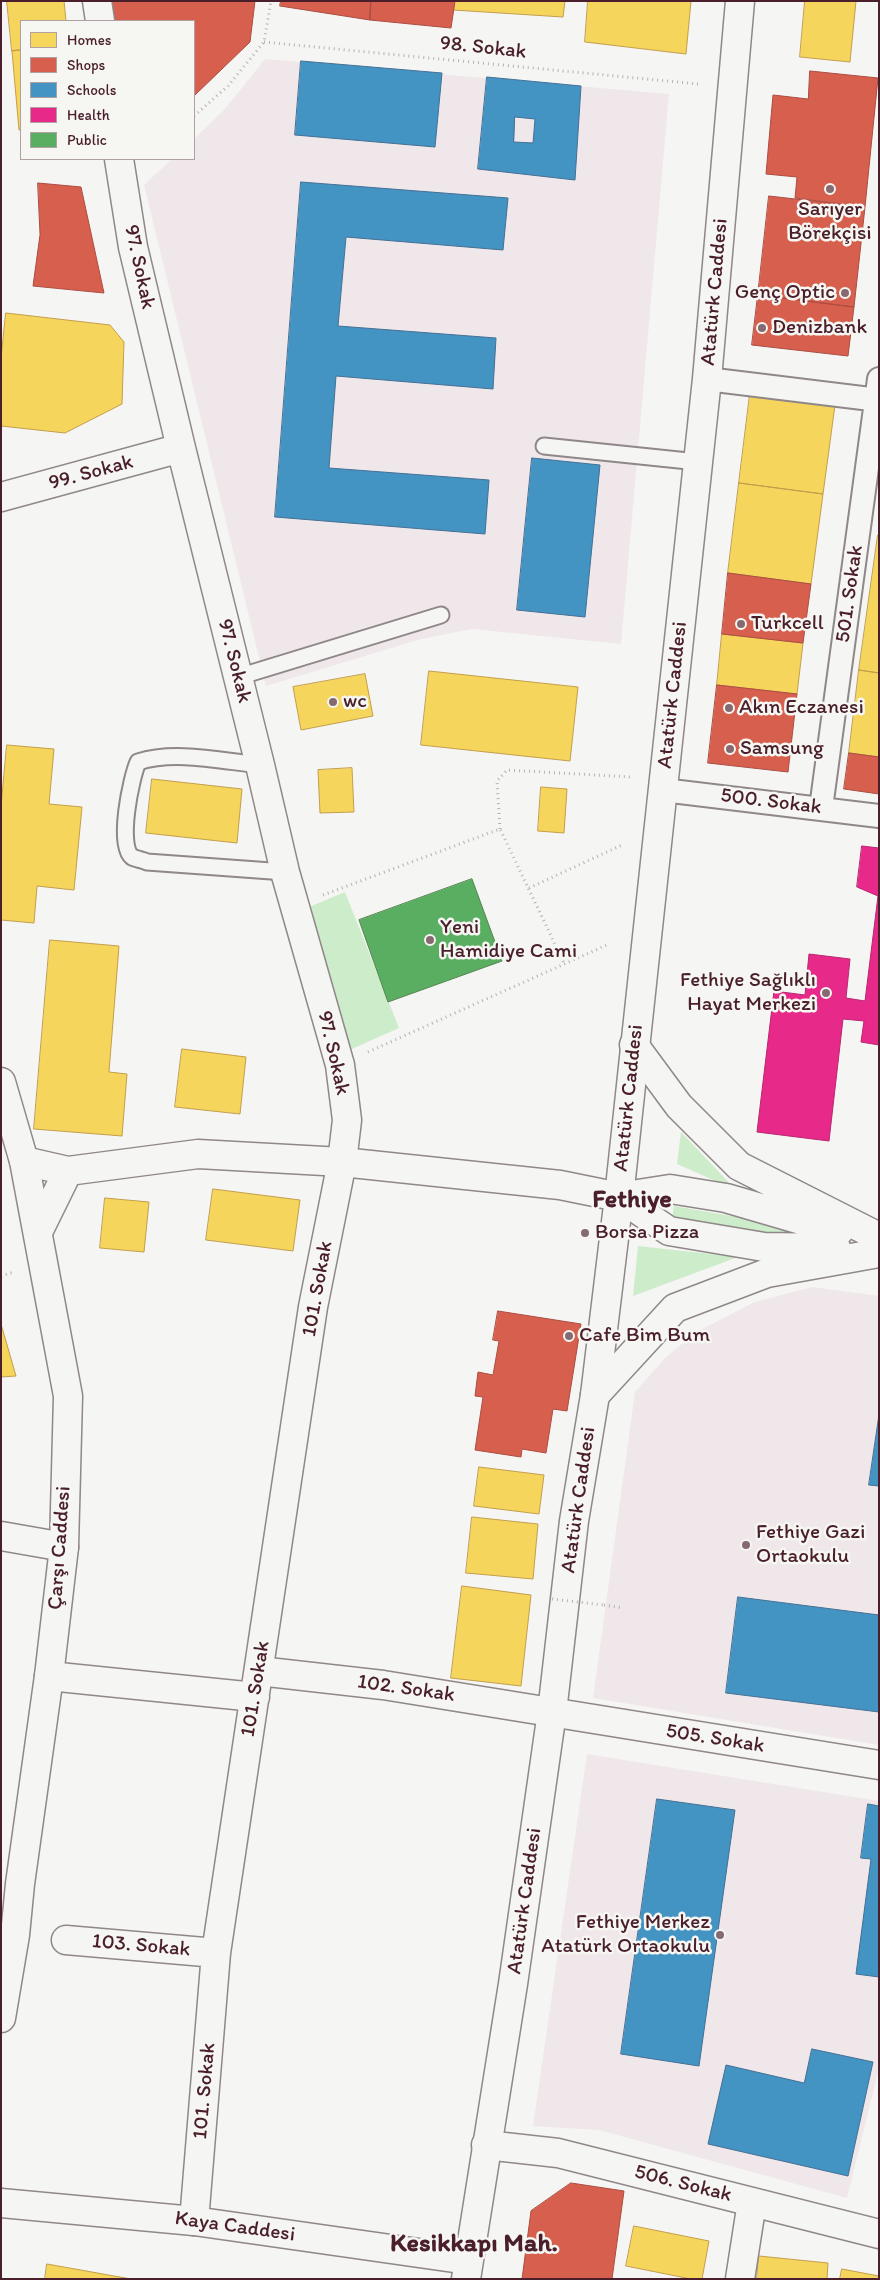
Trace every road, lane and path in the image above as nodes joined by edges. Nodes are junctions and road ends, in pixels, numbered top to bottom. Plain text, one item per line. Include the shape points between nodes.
1 (97, 1) edge
2 (271, 1) edge
3 (740, 1) edge
4 (100, 20) edge
5 (264, 42) junction
6 (698, 84) dead end
7 (195, 115) edge
8 (119, 160) edge
9 (708, 378) junction
10 (878, 393) edge
11 (544, 446) dead end
12 (181, 448) junction
13 (698, 462) junction
14 (1, 498) edge
15 (440, 615) dead end
16 (238, 677) junction
17 (260, 765) junction
18 (631, 777) dead end
19 (663, 790) junction
20 (821, 808) junction
21 (879, 816) edge
22 (500, 830) junction
23 (622, 845) dead end
24 (285, 872) junction
25 (529, 888) junction
26 (294, 906) junction
27 (609, 944) dead end
28 (564, 963) junction
29 (634, 1045) junction
30 (340, 1065) junction
31 (1, 1082) edge
32 (24, 1161) junction
33 (342, 1162) junction
34 (68, 1171) junction
35 (619, 1197) junction
36 (38, 1232) junction
37 (879, 1237) edge
38 (879, 1242) edge
39 (879, 1249) edge
40 (879, 1253) edge
41 (595, 1395) junction
42 (1, 1536) edge
43 (64, 1547) junction
44 (552, 1599) dead end
45 (623, 1608) dead end
46 (49, 1676) junction
47 (257, 1684) junction
48 (552, 1712) junction
49 (879, 1765) edge
50 (66, 1940) dead end
51 (216, 1953) junction
52 (1, 2018) edge
53 (486, 2145) junction
54 (752, 2202) junction
55 (1, 2204) edge
56 (194, 2221) junction
57 (879, 2234) edge
58 (467, 2270) edge
59 (740, 2279) edge

1 - 4 street
2 - 5 path
3 - 9 street, Atatürk Caddesi
5 - 6 path, 98. Sokak
5 - 7 path via 228,86
8 - 12 street, 97. Sokak via 134,247
9 - 10 street
9 - 13 street, Atatürk Caddesi
10 - 20 street, 501. Sokak
11 - 13 lane
12 - 14 street, 99. Sokak
12 - 16 street, 97. Sokak
13 - 19 street, Atatürk Caddesi
15 - 16 lane
16 - 17 street, 97. Sokak
17 - 24 street, 97. Sokak
17 - 24 lane via 181,757 153,757 138,762 131,778 126,847 132,857 147,862
18 - 22 path via 507,770 497,781
19 - 20 street, 500. Sokak
19 - 29 street, Atatürk Caddesi
20 - 21 street, 500. Sokak
22 - 25 path
22 - 26 path
23 - 25 path
24 - 26 street, 97. Sokak
25 - 28 path
26 - 30 street, 97. Sokak
27 - 28 path
28 - 30 path
29 - 35 street, Atatürk Caddesi
29 - 37 street via 679,1106 739,1166
30 - 33 street, 97. Sokak via 347,1120
31 - 32 street, Çarşı Caddesi
32 - 34 street
32 - 36 street, Çarşı Caddesi
33 - 34 street via 198,1154
33 - 35 street via 542,1183
33 - 47 street, 101. Sokak via 313,1307
34 - 36 street
35 - 38 street via 670,1189 726,1198
35 - 39 street via 669,1230 764,1247
35 - 41 street, Atatürk Caddesi
36 - 43 street, Çarşı Caddesi via 68,1396
40 - 41 street via 767,1273 675,1308
41 - 48 street, Atatürk Caddesi via 574,1521
42 - 43 street
43 - 46 street, Çarşı Caddesi
44 - 45 path, bridge
46 - 47 street, 102. Sokak
46 - 52 street, Çarşı Caddesi
47 - 48 street, 102. Sokak via 383,1685
47 - 51 street, 101. Sokak
48 - 49 street, 505. Sokak
48 - 53 street, Atatürk Caddesi
50 - 51 street, 103. Sokak
51 - 56 street, 101. Sokak
53 - 54 street, 506. Sokak via 558,2153
53 - 58 street, Atatürk Caddesi
54 - 57 street, 506. Sokak
54 - 59 street
55 - 56 street, Kaya Caddesi
56 - 58 street, Kaya Caddesi

